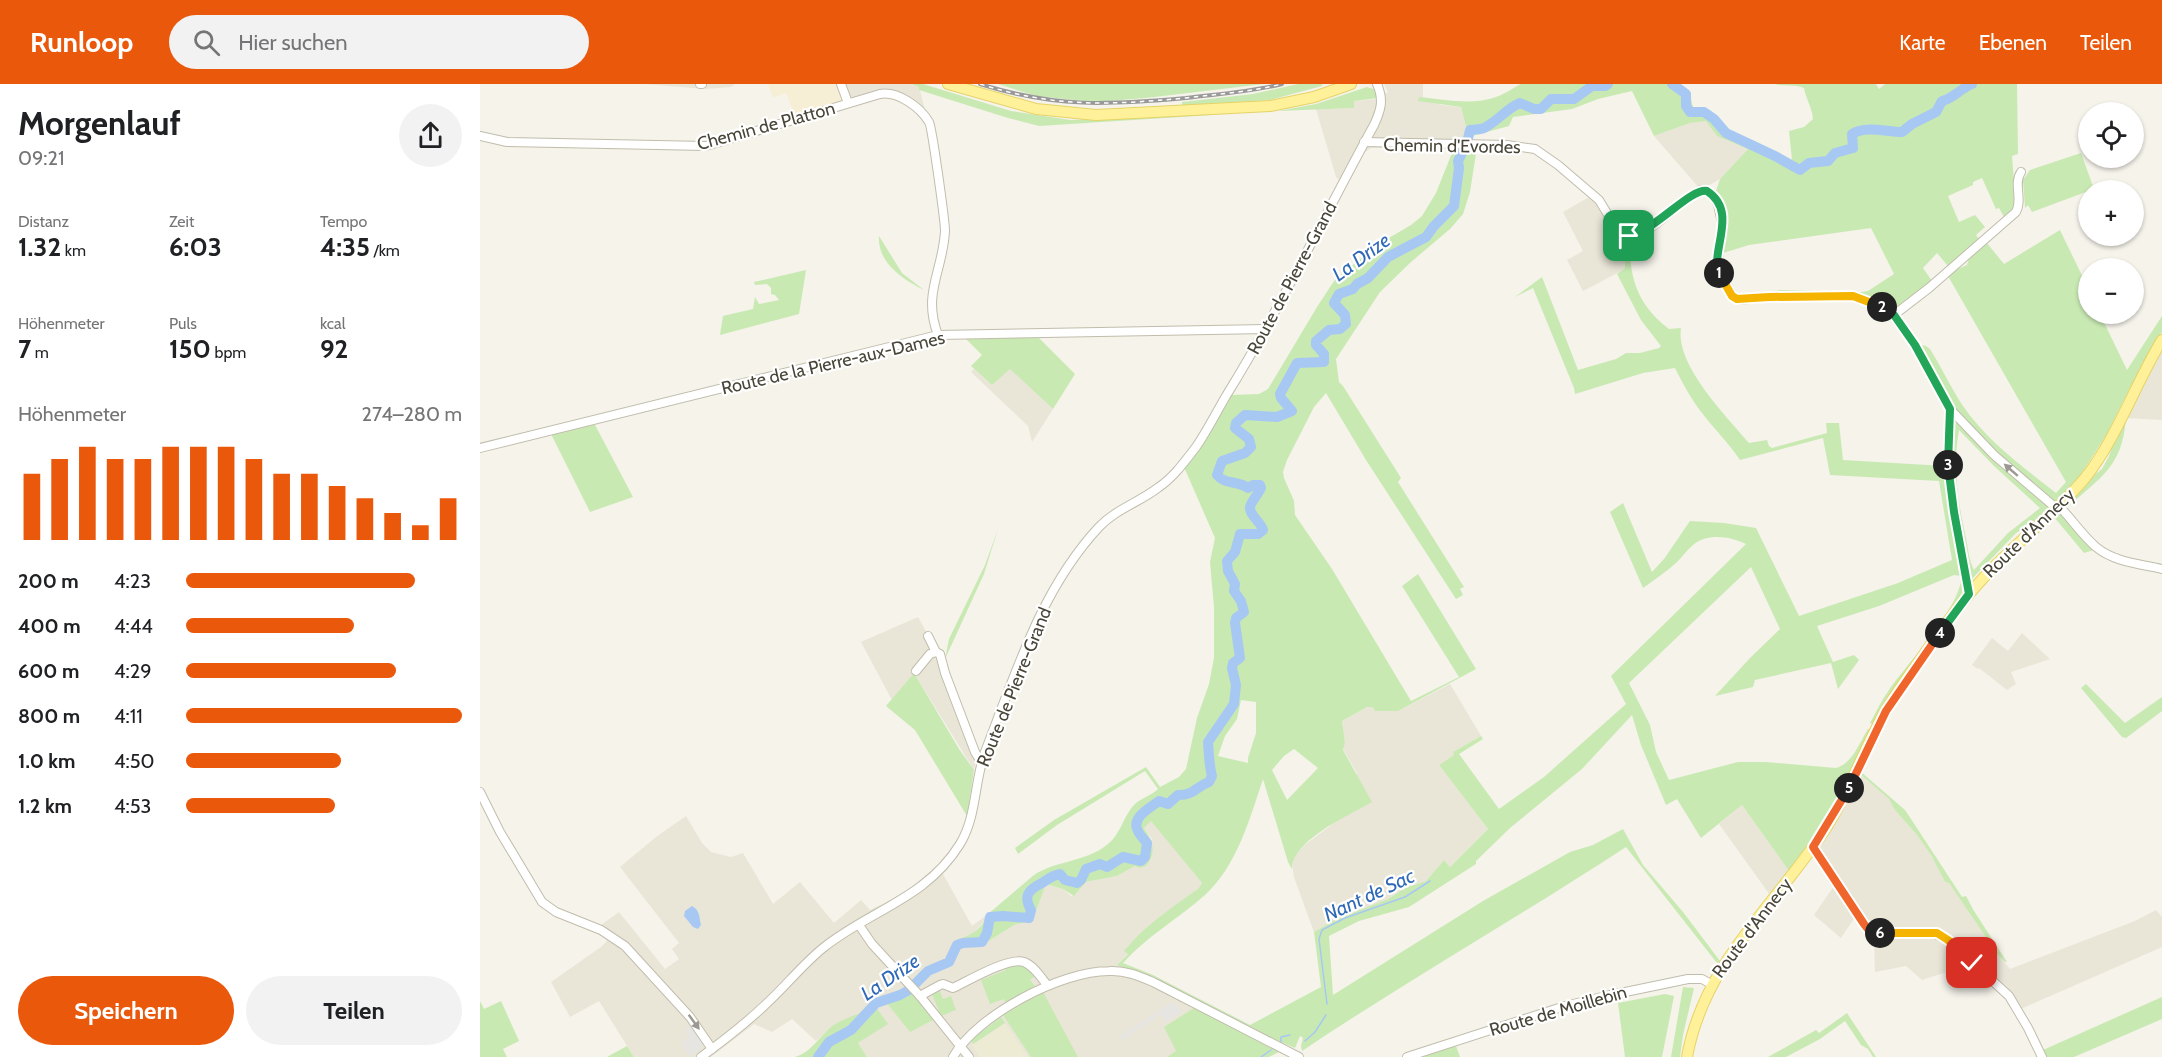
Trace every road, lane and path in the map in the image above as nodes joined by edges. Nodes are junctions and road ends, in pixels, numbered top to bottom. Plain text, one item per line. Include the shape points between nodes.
1 (841, 84) edge
2 (948, 84) edge
3 (1351, 84) edge
4 (1377, 84) edge
5 (848, 103) junction
6 (480, 136) edge
7 (1364, 142) junction
8 (2021, 172) dead end
9 (1894, 315) junction
10 (1266, 329) junction
11 (938, 335) junction
12 (2162, 340) edge
13 (1950, 409) junction
14 (480, 448) edge
15 (2057, 506) junction
16 (2162, 569) edge
17 (1969, 594) junction
18 (928, 636) dead end
19 (938, 653) junction
20 (916, 671) dead end
21 (981, 762) junction
22 (480, 792) edge
23 (1813, 847) junction
24 (859, 925) junction
25 (1711, 984) junction
26 (1047, 986) junction
27 (918, 994) junction
28 (960, 1044) junction
29 (712, 1049) junction
30 (701, 1057) edge
31 (953, 1057) edge
32 (969, 1057) edge
33 (1299, 1057) edge
34 (1407, 1057) edge
35 (1687, 1057) edge
36 (2042, 1057) edge

1 - 5 street
2 - 3 main road via 1036,109 1096,115 1270,106
4 - 7 street, Route de Pierre-Grand via 1382,106
5 - 6 street, Chemin de Platton via 706,146 513,143
5 - 11 street, Chemin de Platton via 884,93 896,94 930,125 945,225 931,299
7 - 9 street, Chemin d'Evordes via 1522,146 1542,153 1599,200 1626,236 1655,224 1695,193 1707,191 1715,198 1723,222 1718,270 1734,298 1853,296
7 - 10 street, Route de Pierre-Grand
8 - 9 street via 2016,212
9 - 13 street, Chemin d'Evordes via 1931,371
10 - 11 street, Route de la Pierre-aux-Dames
10 - 21 street, Route de Pierre-Grand via 1184,463 1160,487 1106,520 1071,564 1030,638
11 - 14 street, Route de la Pierre-aux-Dames
12 - 15 main road, Route d'Annecy via 2099,458
15 -> 13 street, Chemin d'Evordes via 1994,455
13 - 17 street, Chemin d'Evordes via 1949,477
15 - 16 street, Chemin d'Evordes via 2102,551
15 - 17 main road, Route d'Annecy
17 - 23 main road, Route d'Annecy via 1886,711 1847,792
18 - 19 street
19 - 20 street via 930,654
19 - 21 street
21 - 24 street, Route de Pierre-Grand via 969,824 953,854 911,895
22 -> 29 street via 542,902 617,940 690,1017
23 - 25 main road, Route d'Annecy
23 - 36 street via 1868,929 1933,933 1948,940 2009,996
24 - 27 street
24 - 29 street, Route de Pierre-Grand via 825,946 744,1024
25 - 34 street, Route de Moillebin via 1688,979 1606,996
25 - 35 main road, Route d'Annecy via 1697,1016
26 - 27 street via 1028,964 1016,961 953,988 943,984
26 - 28 street via 994,1017
26 - 33 street via 1101,971 1132,974
27 - 28 street
28 - 31 street
28 - 32 street
29 - 30 street, Route de Pierre-Grand

